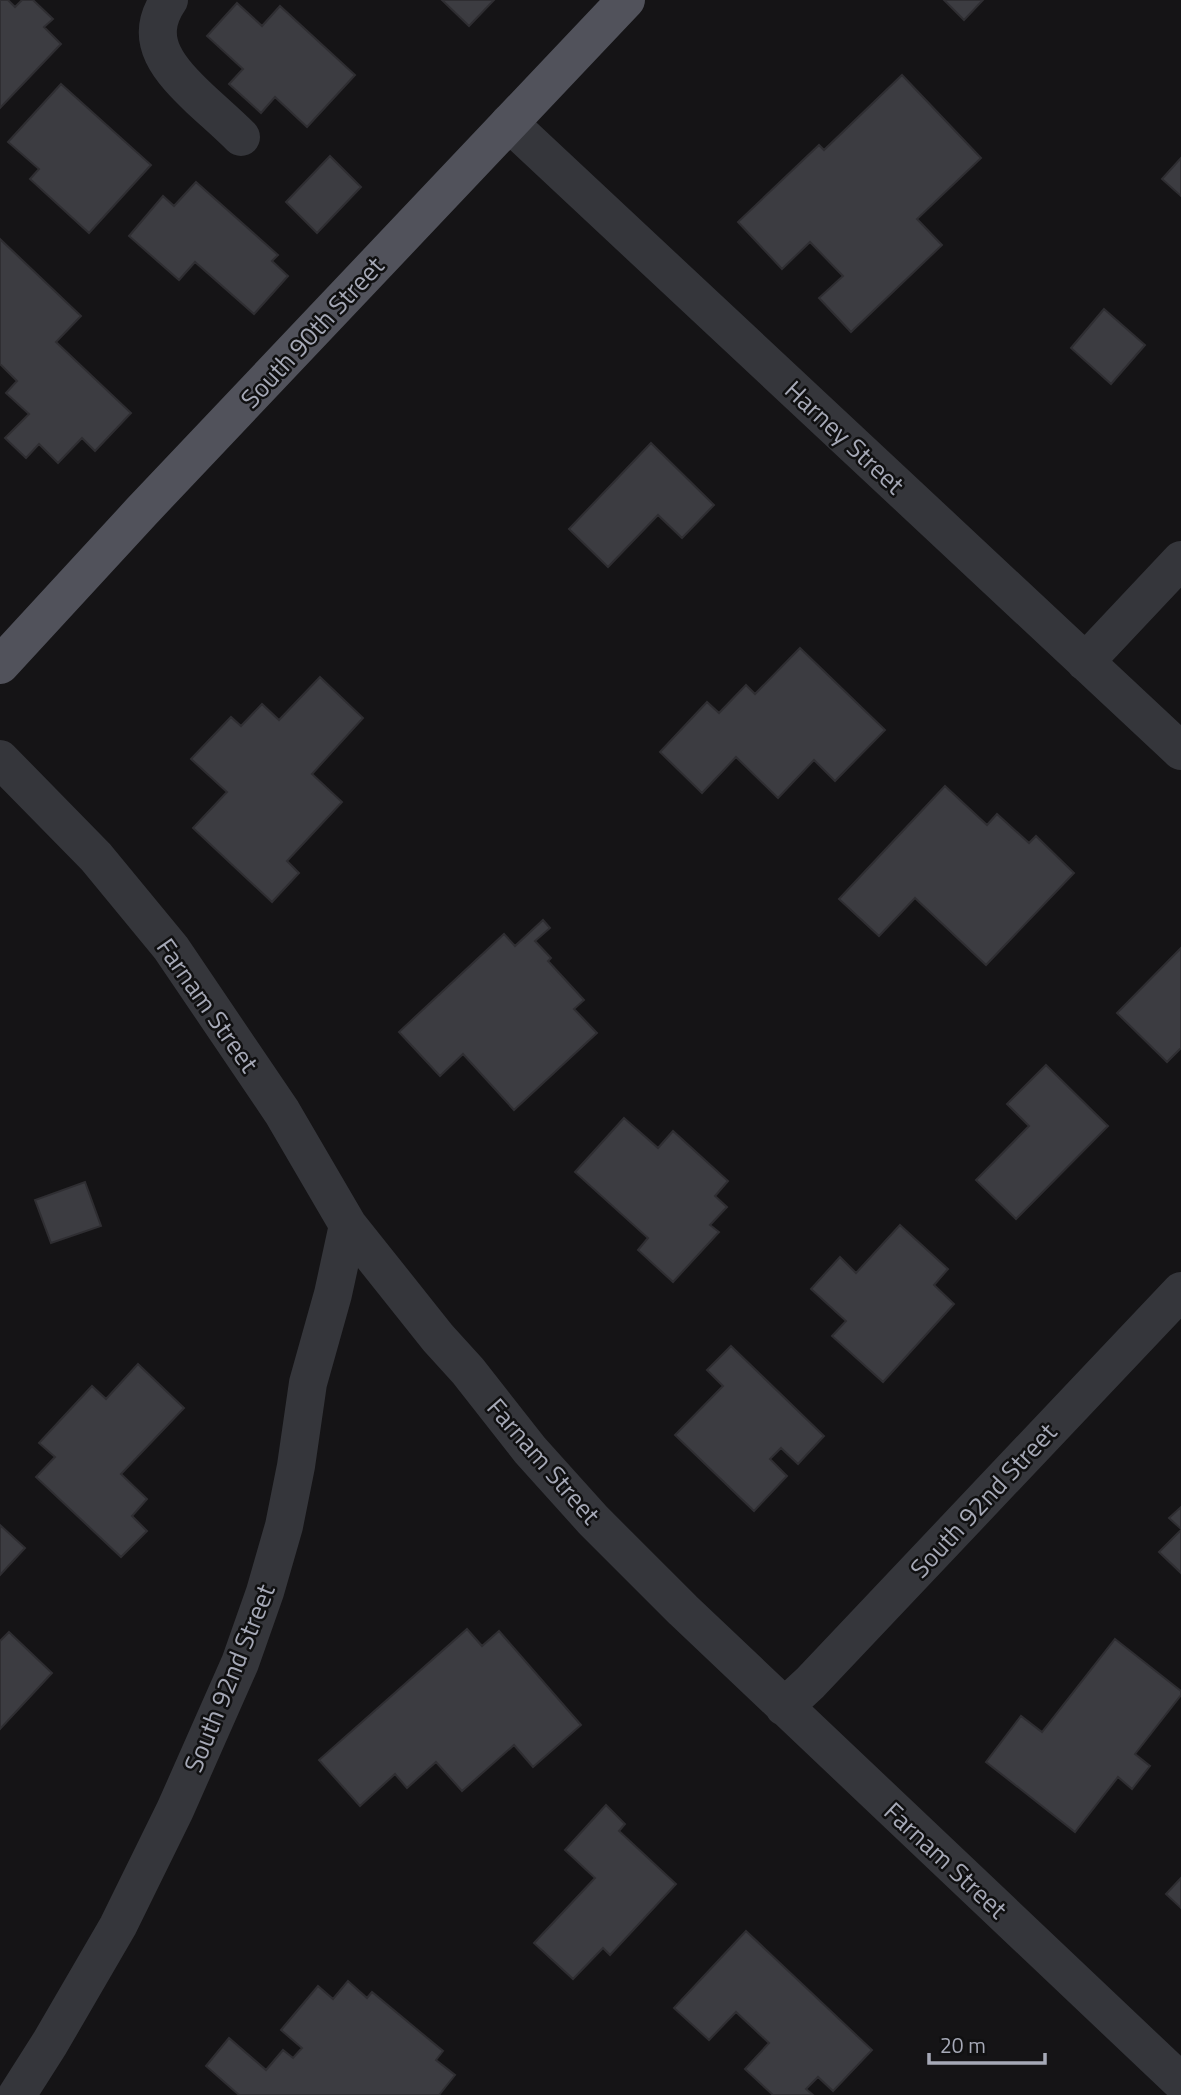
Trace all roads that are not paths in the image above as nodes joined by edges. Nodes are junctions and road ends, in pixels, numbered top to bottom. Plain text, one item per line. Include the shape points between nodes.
1 (169, 0) edge
2 (626, 0) edge
3 (509, 123) junction
4 (241, 137) dead end
5 (1181, 561) edge
6 (1085, 662) junction
7 (0, 665) edge
8 (1181, 751) edge
9 (0, 759) edge
10 (348, 1225) junction
11 (1181, 1291) edge
12 (784, 1707) junction
13 (1181, 2082) edge
14 (17, 2095) edge

1 - 4 street via 158,27 166,62
2 - 3 main road, South 90th Street
3 - 6 street, Harney Street
3 - 7 main road, South 90th Street
5 - 6 street
6 - 8 street, Harney Street
9 - 10 street, Farnam Street via 96,857 171,948 282,1112
10 - 12 street, Farnam Street via 584,1510
10 - 14 street, South 92nd Street via 308,1383 284,1526 240,1663 118,1926
11 - 12 street, South 92nd Street
12 - 13 street, Farnam Street

